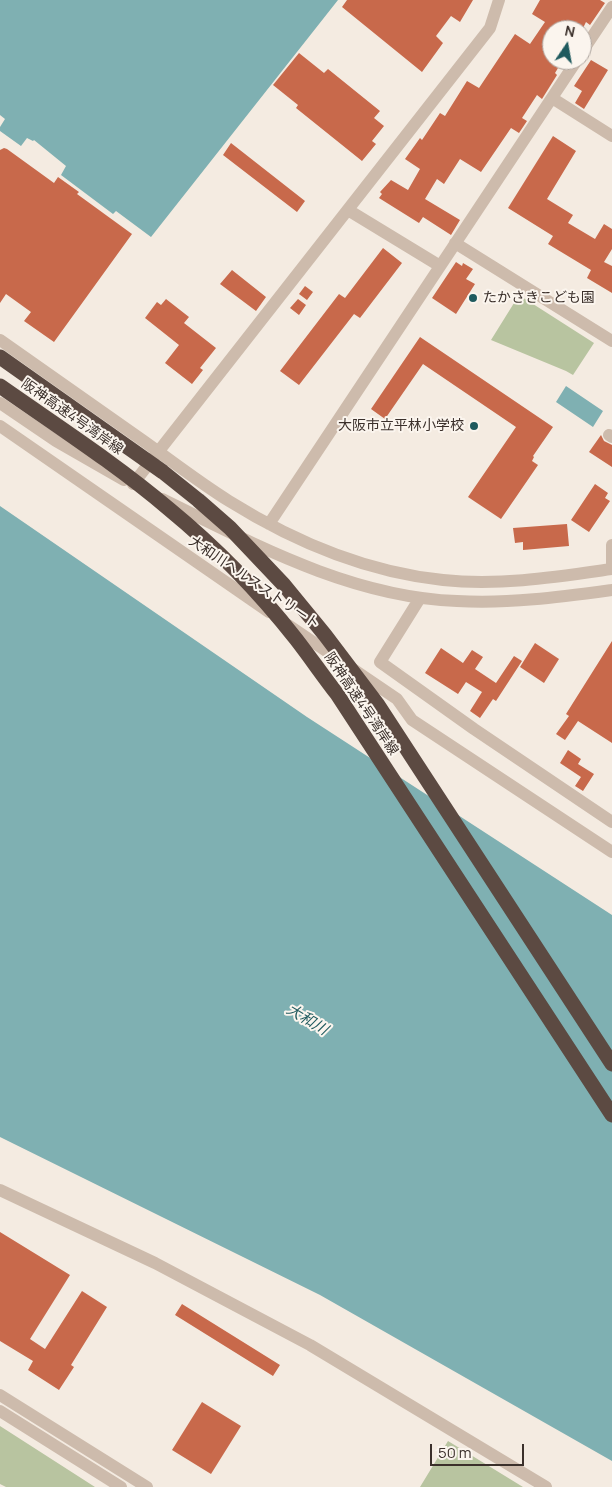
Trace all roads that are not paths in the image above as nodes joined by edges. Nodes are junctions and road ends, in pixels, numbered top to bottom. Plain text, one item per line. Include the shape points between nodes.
1 (499, 0) edge
2 (612, 7) edge
3 (592, 37) edge
4 (570, 70) edge
5 (552, 98) junction
6 (612, 136) edge
7 (348, 210) junction
8 (456, 243) junction
9 (440, 266) junction
10 (0, 340) edge
11 (612, 341) edge
12 (0, 357) edge
13 (0, 386) edge
14 (0, 403) edge
15 (0, 426) edge
16 (158, 451) junction
17 (133, 484) junction
18 (269, 524) junction
19 (612, 545) edge
20 (612, 569) edge
21 (612, 590) edge
22 (420, 598) junction
23 (612, 822) edge
24 (612, 852) edge
25 (612, 1064) edge
26 (612, 1115) edge
27 (0, 1190) edge
28 (0, 1395) edge
29 (0, 1411) edge
30 (121, 1487) edge
31 (147, 1487) edge
32 (546, 1487) edge

1 - 7 street via 490,28
2 - 3 street
4 - 5 street
5 - 6 street
5 - 8 street
7 - 9 street
7 - 16 street
8 - 9 street
8 - 11 street
9 - 18 street
10 - 16 street
12 - 25 highway, 阪神高速4号湾岸線, bridge via 184,489 230,528 284,585 378,705
13 - 26 highway, 阪神高速4号湾岸線, bridge via 169,509 231,567 296,639 337,694
14 - 17 street via 56,441
15 - 24 street, 大和川ヘルスストリート via 398,700 412,720
16 - 17 street
16 - 18 street
17 - 22 street via 290,560 357,584
18 - 20 street via 370,566 443,580 514,582
19 - 20 street
21 - 22 street via 518,601
22 - 23 street via 380,662
27 - 32 street via 155,1263 310,1345
28 - 31 street
29 - 30 street

